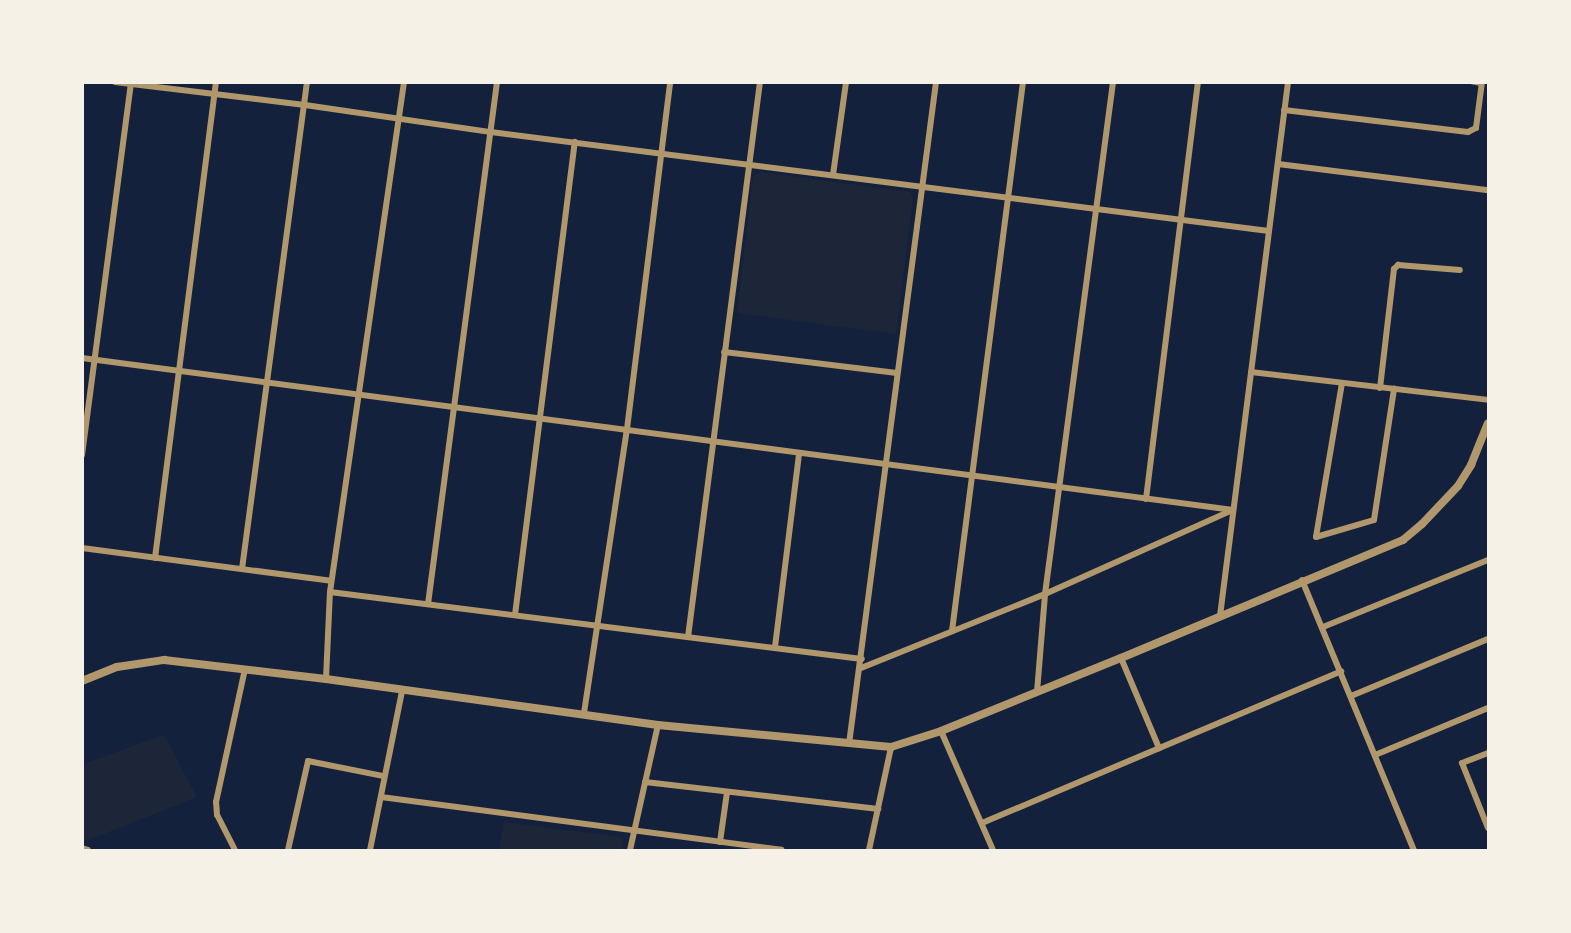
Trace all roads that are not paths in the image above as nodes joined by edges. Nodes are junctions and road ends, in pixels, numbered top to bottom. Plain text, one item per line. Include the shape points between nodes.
1 (115, 82) edge
2 (216, 82) edge
3 (307, 82) edge
4 (404, 82) edge
5 (496, 82) edge
6 (670, 82) edge
7 (760, 82) edge
8 (846, 82) edge
9 (936, 82) edge
10 (1023, 82) edge
11 (1113, 82) edge
12 (1198, 82) edge
13 (1288, 82) edge
14 (1470, 82) edge
15 (1482, 83) edge
16 (131, 84) edge
17 (214, 95) junction
18 (304, 105) junction
19 (1284, 110) junction
20 (398, 117) junction
21 (491, 132) junction
22 (574, 142) junction
23 (661, 153) junction
24 (750, 164) junction
25 (1278, 164) junction
26 (833, 175) junction
27 (922, 186) junction
28 (1488, 190) edge
29 (1008, 198) junction
30 (1098, 209) junction
31 (1180, 220) junction
32 (1269, 231) junction
33 (1460, 270) dead end
34 (724, 352) junction
35 (82, 358) edge
36 (94, 359) junction
37 (180, 370) junction
38 (1251, 372) junction
39 (897, 373) junction
40 (268, 381) junction
41 (1342, 383) junction
42 (1380, 387) junction
43 (1394, 389) junction
44 (360, 394) junction
45 (1488, 400) edge
46 (454, 405) junction
47 (540, 417) junction
48 (1488, 428) edge
49 (627, 429) junction
50 (713, 441) junction
51 (799, 453) junction
52 (82, 455) edge
53 (886, 465) junction
54 (972, 476) junction
55 (1060, 487) junction
56 (1146, 499) junction
57 (1233, 510) junction
58 (82, 548) edge
59 (155, 558) junction
60 (1488, 560) edge
61 (242, 570) junction
62 (1302, 580) junction
63 (331, 582) junction
64 (330, 592) junction
65 (1045, 594) junction
66 (428, 604) junction
67 (515, 615) junction
68 (1220, 616) junction
69 (597, 625) junction
70 (1323, 627) junction
71 (952, 631) junction
72 (688, 637) junction
73 (1488, 639) edge
74 (775, 647) junction
75 (862, 658) junction
76 (1121, 658) junction
77 (861, 668) junction
78 (245, 669) junction
79 (1341, 671) junction
80 (326, 679) junction
81 (82, 681) edge
82 (402, 691) junction
83 (1037, 692) junction
84 (1351, 696) junction
85 (1488, 708) edge
86 (584, 713) junction
87 (658, 725) junction
88 (941, 731) junction
89 (849, 744) junction
90 (891, 747) junction
91 (1159, 748) junction
92 (1488, 753) edge
93 (1375, 754) junction
94 (383, 776) junction
95 (645, 782) junction
96 (727, 792) junction
97 (381, 797) junction
98 (878, 809) junction
99 (982, 823) junction
100 (1488, 828) edge
101 (634, 830) junction
102 (720, 842) junction
103 (82, 848) edge
104 (88, 850) edge
105 (235, 850) edge
106 (288, 850) edge
107 (370, 850) edge
108 (630, 850) edge
109 (782, 850) edge
110 (869, 850) edge
111 (993, 850) edge
112 (1414, 850) edge

1 - 16 street
2 - 17 street
3 - 18 street
4 - 20 street
5 - 21 street
6 - 23 street
7 - 24 street
8 - 26 street
9 - 27 street
10 - 29 street
11 - 30 street
12 - 31 street
13 - 19 street
14 - 15 lane
15 - 19 street via 1476,128 1468,132
16 - 17 street
16 - 36 street
17 - 18 street
17 - 37 street
18 - 20 street
18 - 40 street
19 - 25 street
20 - 21 street
20 - 44 street
21 - 22 street
21 - 46 street
22 - 23 street
22 - 47 street
23 - 24 street
23 - 49 street
24 - 26 street
24 - 34 street
25 - 28 street
25 - 32 street
26 - 27 street
27 - 29 street
27 - 39 street
29 - 30 street
29 - 54 street
30 - 31 street
30 - 55 street
31 - 32 street
31 - 56 street
32 - 38 street
33 - 42 street via 1398,265 1394,269
34 - 39 street
34 - 50 street
35 - 36 street
36 - 37 street
36 - 52 street
37 - 40 street
37 - 59 street
38 - 41 street
38 - 57 street
39 - 53 street
40 - 44 street
40 - 61 street
41 - 42 street
41 - 43 street via 1316,537 1374,520
42 - 43 street
43 - 45 street
44 - 46 street
44 - 63 street
46 - 47 street
46 - 66 street
47 - 49 street
47 - 67 street
48 - 62 street via 1458,486 1403,540
49 - 50 street
49 - 69 street
50 - 51 street
50 - 72 street
51 - 53 street
51 - 74 street
53 - 54 street
53 - 75 street
54 - 55 street
54 - 71 street
55 - 56 street
55 - 65 street
56 - 57 street
57 - 65 street
57 - 68 street
58 - 59 street
59 - 61 street
60 - 70 street
61 - 63 street
62 - 68 street
62 - 70 street
63 - 64 street
64 - 66 street
64 - 80 street
65 - 71 street
65 - 83 street
66 - 67 street
67 - 69 street
68 - 76 street
69 - 72 street
69 - 86 street
70 - 79 street
71 - 77 street
72 - 74 street
73 - 84 street
74 - 75 street
75 - 77 street
76 - 83 street
76 - 91 street
77 - 89 street
78 - 80 street
78 - 81 street via 164,660 117,667
78 - 105 street via 216,802 217,815
79 - 84 street
79 - 91 street
80 - 82 street
82 - 86 street
82 - 94 street
83 - 88 street
84 - 93 street
85 - 93 street
86 - 87 street
87 - 89 street
87 - 95 street
88 - 90 street
88 - 99 street
89 - 90 street
90 - 98 street
91 - 99 street
92 - 100 street via 1462,763
93 - 112 street
94 - 97 street
94 - 106 street via 308,761
95 - 96 street
95 - 101 street
96 - 98 street
96 - 102 street
97 - 101 street
97 - 107 street
98 - 110 street
99 - 111 street
101 - 102 street
101 - 108 street
102 - 109 street
103 - 104 street

